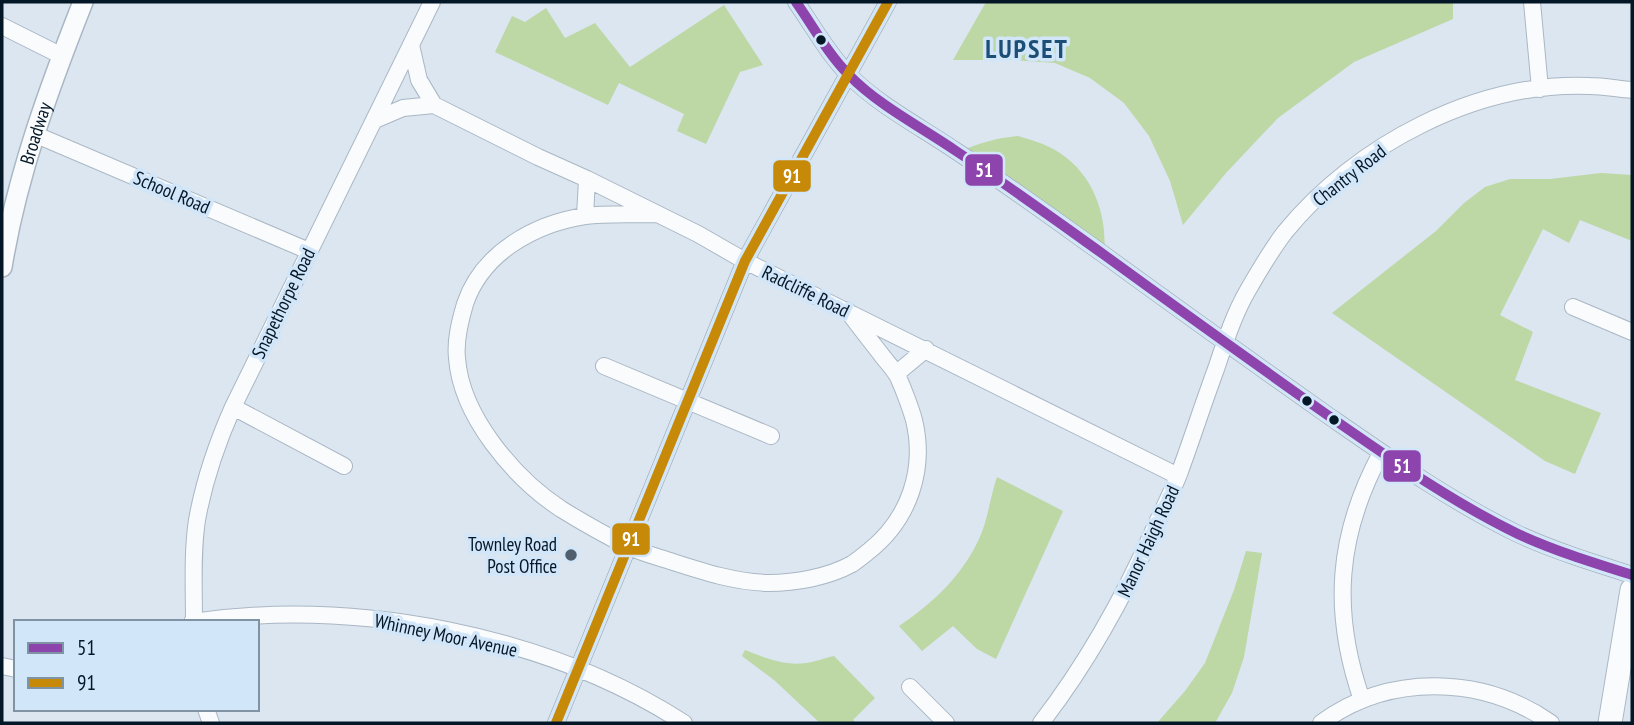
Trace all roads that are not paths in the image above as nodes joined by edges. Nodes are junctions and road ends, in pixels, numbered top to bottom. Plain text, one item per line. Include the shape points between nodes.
1 (83, 2) edge
2 (432, 2) edge
3 (796, 2) edge
4 (888, 2) edge
5 (1532, 2) edge
6 (2, 26) edge
7 (411, 45) junction
8 (62, 56) junction
9 (848, 74) junction
10 (1540, 89) junction
11 (1632, 90) edge
12 (434, 105) junction
13 (375, 120) junction
14 (34, 134) junction
15 (587, 179) junction
16 (656, 214) junction
17 (585, 216) junction
18 (309, 251) junction
19 (745, 261) junction
20 (2, 267) edge
21 (1573, 307) dead end
22 (847, 310) junction
23 (1632, 332) edge
24 (1224, 343) junction
25 (926, 349) junction
26 (604, 366) dead end
27 (897, 374) junction
28 (688, 401) junction
29 (233, 407) junction
30 (771, 436) dead end
31 (1381, 453) junction
32 (344, 466) dead end
33 (1178, 476) junction
34 (629, 547) junction
35 (1632, 575) edge
36 (1632, 590) edge
37 (193, 620) edge
38 (214, 620) edge
39 (579, 670) junction
40 (910, 687) dead end
41 (1362, 699) junction
42 (556, 723) edge
43 (684, 723) edge
44 (946, 723) edge
45 (1041, 723) edge
46 (1321, 723) edge
47 (1551, 723) edge
48 (1609, 723) edge

1 - 8 street, Broadway
2 - 7 street, Snapethorpe Road
3 - 9 street
4 - 9 street
5 - 10 street
6 - 8 street
7 - 12 street via 419,80
7 - 13 street, Snapethorpe Road
8 - 14 street, Broadway
9 - 19 street
9 - 24 street
10 - 11 street, Chantry Road via 1589,86
10 - 24 street, Chantry Road via 1453,110 1352,169 1284,234 1246,293
12 - 13 street via 403,108
12 - 15 street, Radcliffe Road
13 - 18 street, Snapethorpe Road
14 - 18 street, School Road
14 - 20 street, Broadway
15 - 16 street, Radcliffe Road
15 - 17 street
16 - 17 street
16 - 19 street, Radcliffe Road
17 - 34 street via 544,228 508,246 485,267 466,302 456,356 462,386 478,422 502,455 560,509
18 - 29 street, Snapethorpe Road
19 - 22 street, Radcliffe Road
19 - 28 street
21 - 23 street
22 - 25 street, Radcliffe Road
22 - 27 street
24 - 31 street
24 - 33 street, Manor Haigh Road
25 - 27 street
25 - 33 street, Radcliffe Road
26 - 28 street
27 - 34 street via 914,419 917,467 913,488 891,529 852,564 801,580 769,583 713,575
28 - 30 street
28 - 34 street
29 - 32 street
29 - 37 street, Snapethorpe Road via 197,521
31 - 35 street via 1521,535
31 - 41 street via 1351,523 1343,574 1347,650
33 - 45 street, Manor Haigh Road via 1113,614
34 - 39 street
36 - 48 main road
38 - 39 street, Whinney Moor Avenue via 304,614 385,620 478,638
39 - 42 street
39 - 43 street, Whinney Moor Avenue
40 - 44 street
41 - 46 street
41 - 47 street via 1432,685 1467,688 1502,697

